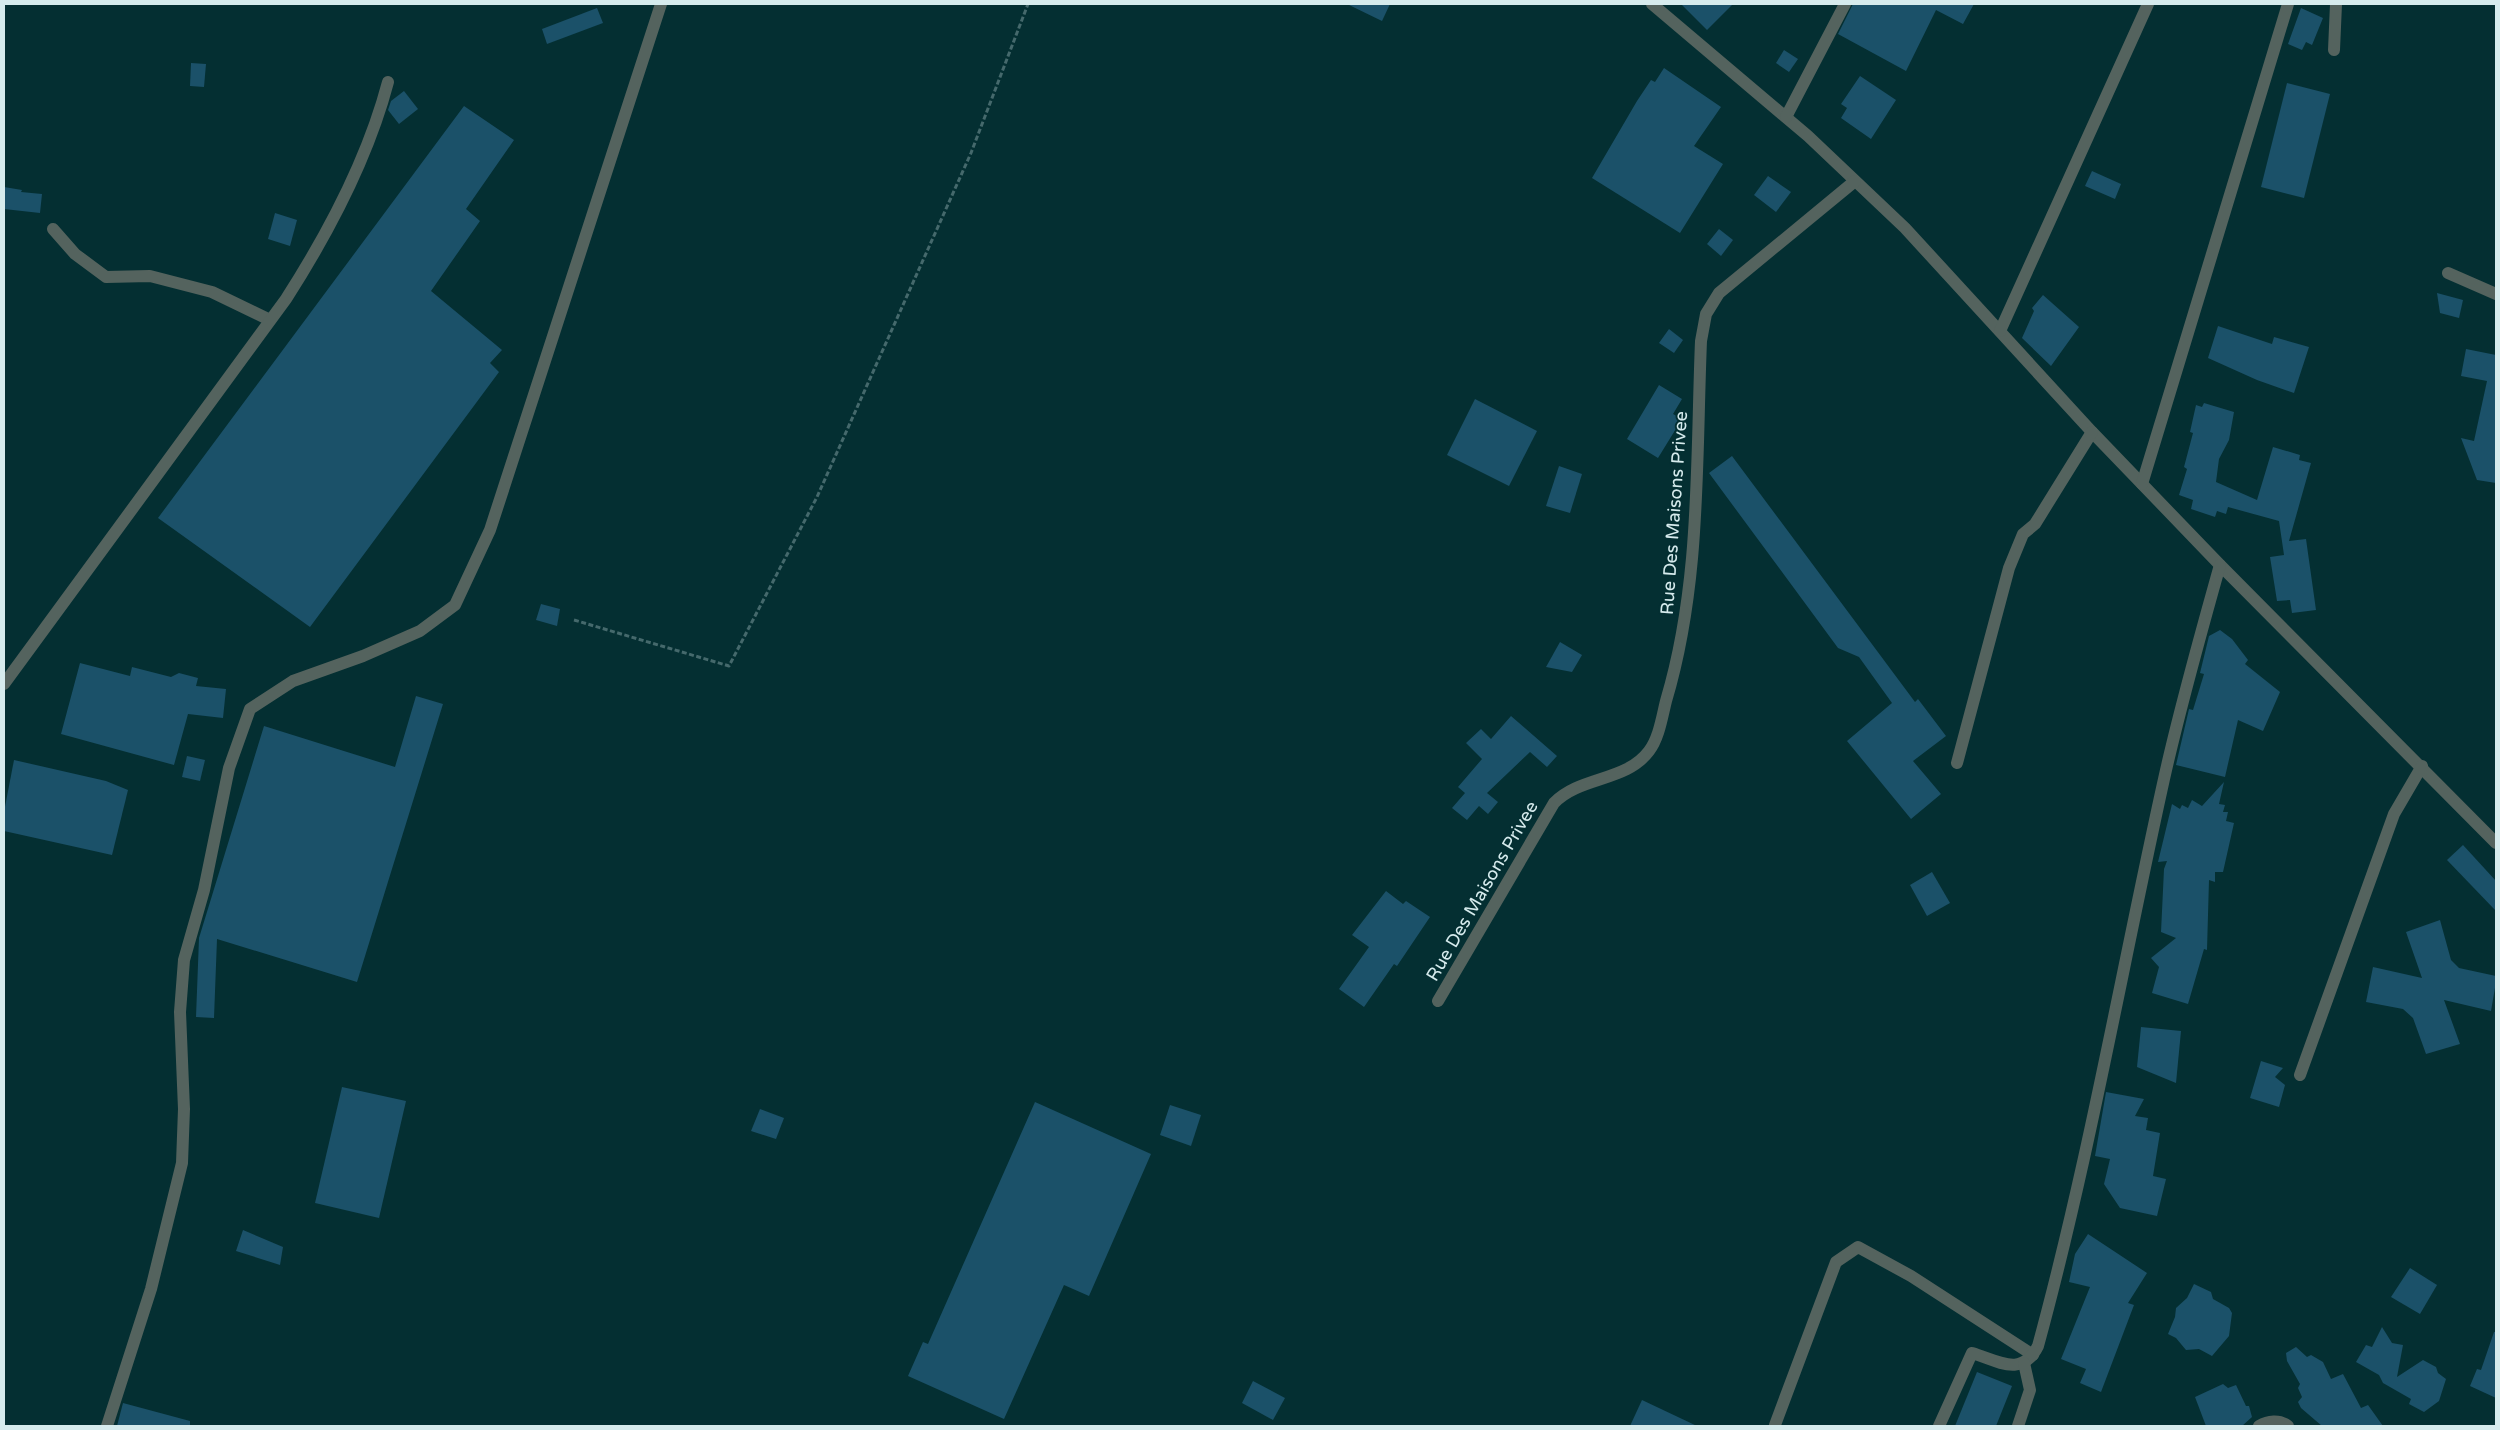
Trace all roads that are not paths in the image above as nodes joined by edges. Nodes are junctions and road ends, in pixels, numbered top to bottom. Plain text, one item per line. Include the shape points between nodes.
1 (661, 4) edge
2 (1652, 4) edge
3 (1845, 4) edge
4 (2148, 4) edge
5 (2288, 4) edge
6 (2336, 4) edge
7 (2334, 50) dead end
8 (388, 82) dead end
9 (1786, 117) junction
10 (1855, 181) junction
11 (53, 229) dead end
12 (2448, 273) dead end
13 (2496, 294) edge
14 (270, 320) junction
15 (2000, 330) junction
16 (2092, 432) junction
17 (2142, 484) junction
18 (2220, 565) junction
19 (4, 684) edge
20 (1957, 763) dead end
21 (2422, 766) junction
22 (2496, 843) edge
23 (1438, 1001) dead end
24 (2300, 1075) dead end
25 (2029, 1359) junction
26 (106, 1426) edge
27 (1774, 1426) edge
28 (1939, 1426) edge
29 (2018, 1426) edge
30 (2259, 1426) edge
31 (2288, 1426) edge

1 - 26 street via 490,530 455,605 420,631 293,681 250,709 230,768 204,890 184,960 180,1012 184,1108 182,1163 151,1289
2 - 9 street
3 - 9 street
4 - 15 street
5 - 17 street
6 - 7 street
8 - 14 street via 370,139 315,254
9 - 10 street
10 - 15 street via 1905,228
10 - 23 street, Rue Des Maisons Privee via 1719,293 1706,314 1701,341 1694,536 1686,618 1677,664 1653,744 1628,769 1572,789 1554,803
11 - 14 street via 75,254 106,276 150,276 212,292
12 - 13 street
14 - 19 street
15 - 16 street
16 - 17 street
16 - 20 street via 2035,524 2023,534 2009,568
17 - 18 street
18 - 21 street
18 - 25 street via 2164,779 2042,1332
21 - 22 street
21 - 24 street via 2394,814
25 - 27 street via 1911,1276 1858,1247 1836,1262
25 - 28 street via 2009,1366 1972,1353
25 - 29 street via 2030,1390
30 - 31 street via 2267,1422 2283,1422

